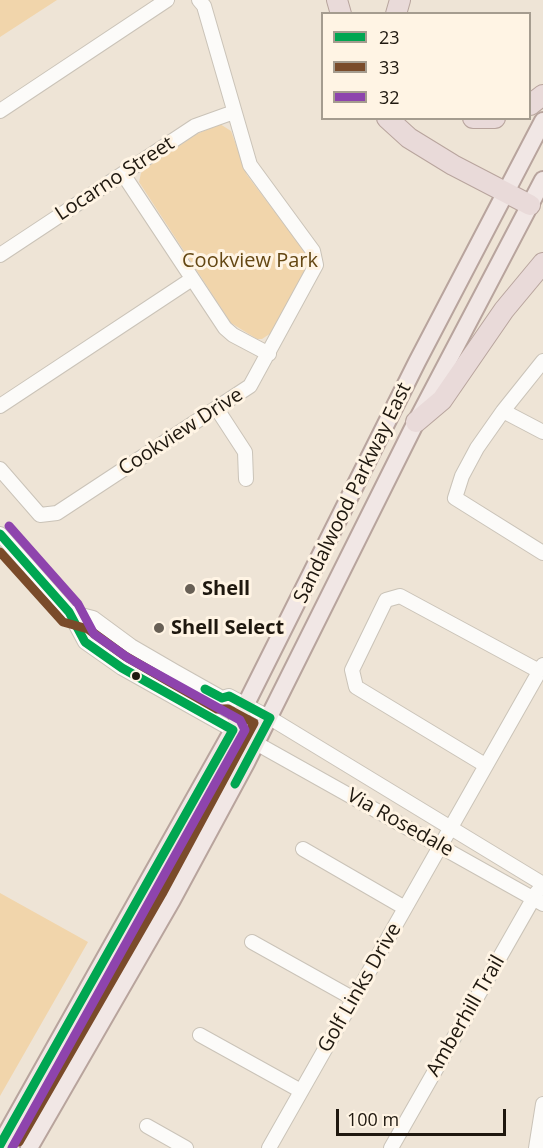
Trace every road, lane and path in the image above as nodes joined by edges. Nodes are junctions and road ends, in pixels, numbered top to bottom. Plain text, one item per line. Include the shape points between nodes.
1 (167, 0) edge
2 (199, 0) edge
3 (543, 95) edge
4 (531, 104) edge
5 (0, 111) edge
6 (234, 112) junction
7 (389, 120) edge
8 (543, 121) edge
9 (123, 174) junction
10 (543, 180) edge
11 (507, 193) junction
12 (530, 205) junction
13 (0, 255) edge
14 (543, 263) edge
15 (192, 279) junction
16 (269, 354) junction
17 (543, 361) edge
18 (0, 406) edge
19 (217, 408) junction
20 (503, 411) junction
21 (416, 422) junction
22 (543, 432) edge
23 (0, 469) edge
24 (246, 479) dead end
25 (0, 534) edge
26 (543, 553) edge
27 (69, 612) junction
28 (541, 668) edge
29 (246, 705) junction
30 (270, 718) junction
31 (233, 730) junction
32 (256, 742) junction
33 (485, 765) junction
34 (451, 829) junction
35 (441, 846) junction
36 (303, 849) dead end
37 (542, 883) edge
38 (538, 901) edge
39 (405, 908) junction
40 (252, 942) dead end
41 (354, 999) junction
42 (200, 1035) dead end
43 (301, 1091) junction
44 (543, 1104) edge
45 (147, 1126) dead end
46 (1, 1143) edge
47 (29, 1148) edge
48 (186, 1148) edge
49 (269, 1148) edge
50 (391, 1148) edge
51 (536, 1148) edge

1 - 5 street
2 - 6 street, Cookview Drive
3 - 4 highway
6 - 9 street, Locarno Street via 195,126
6 - 16 street, Cookview Drive via 250,165 316,258 316,265
7 - 11 highway via 408,138
8 - 11 main road, Sandalwood Parkway East
9 - 13 street, Locarno Street
9 - 15 street
10 - 12 main road, Sandalwood Parkway East
11 - 12 highway
11 - 29 main road, Sandalwood Parkway East via 417,362
12 - 21 main road, Sandalwood Parkway East
14 - 21 highway via 504,310 442,400
15 - 16 street via 225,328
15 - 18 street
16 - 19 street, Cookview Drive via 250,386
17 - 20 street
19 - 23 street, Cookview Drive via 51,516 35,511
19 - 24 street via 244,452
20 - 22 street
20 - 26 street via 462,476 455,498
21 - 30 main road, Sandalwood Parkway East
25 - 27 street, Via Rosedale
27 - 29 street, Via Rosedale via 93,618 184,677 222,698 229,696
27 - 31 street, Via Rosedale via 85,642 122,668
28 - 33 street, Golf Links Drive
28 - 33 street via 400,596 386,600 352,670 356,687
29 - 30 street, Via Rosedale
29 - 31 main road, Sandalwood Parkway East
30 - 32 main road, Sandalwood Parkway East
30 - 34 street, Via Rosedale
31 - 32 street, Via Rosedale
31 - 46 main road, Sandalwood Parkway East
32 - 35 street, Via Rosedale
32 - 47 main road, Sandalwood Parkway East via 172,900
33 - 34 street, Golf Links Drive
34 - 35 street, Golf Links Drive
34 - 37 street, Via Rosedale
35 - 38 street, Via Rosedale
35 - 39 street, Golf Links Drive
36 - 39 street
37 - 38 street, Amberhill Trail
38 - 50 street, Amberhill Trail
39 - 41 street, Golf Links Drive
40 - 41 street
41 - 43 street, Golf Links Drive
42 - 43 street
43 - 49 street, Golf Links Drive
44 - 51 street
45 - 48 street

